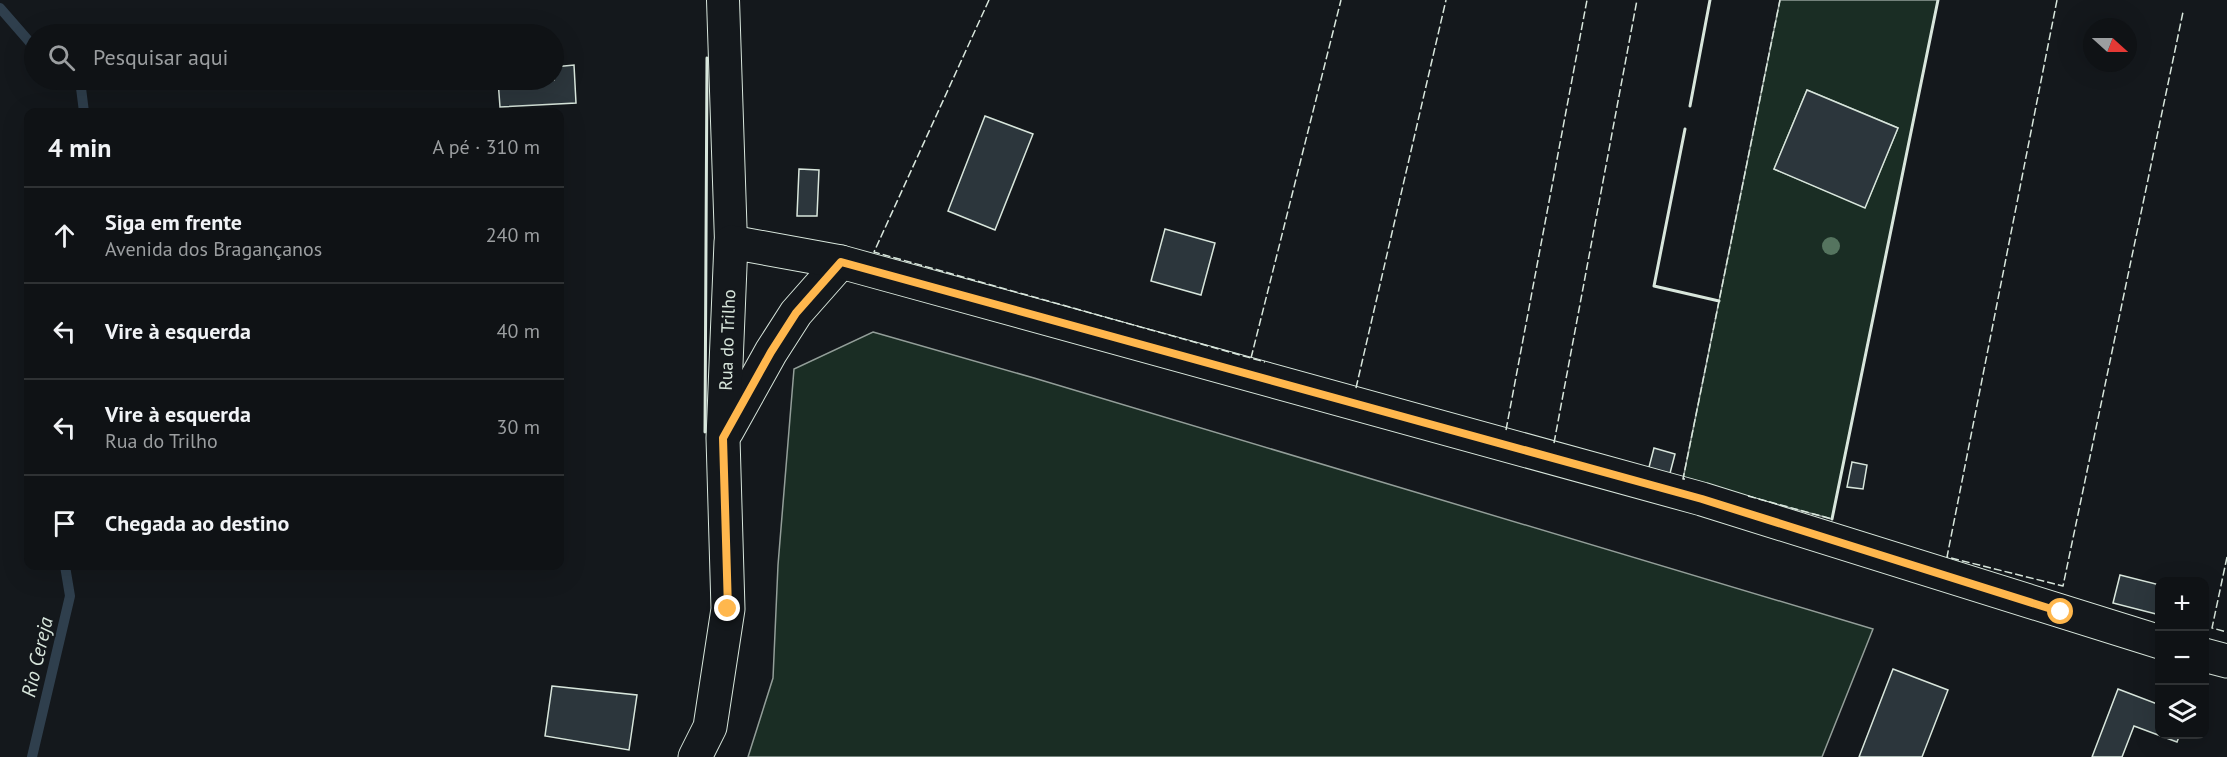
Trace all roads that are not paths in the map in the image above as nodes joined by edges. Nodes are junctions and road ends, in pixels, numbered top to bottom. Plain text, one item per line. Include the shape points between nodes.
1 (723, 0) edge
2 (731, 242) junction
3 (841, 262) junction
4 (723, 438) junction
5 (2155, 640) edge
6 (2209, 656) edge
7 (2227, 661) edge
8 (695, 757) edge

1 - 2 street
2 - 3 street
2 - 4 street, Rua do Trilho
3 - 4 street via 796,313
3 - 5 street via 1702,499
4 - 8 street, Rua do Trilho via 728,609 710,727
6 - 7 street

